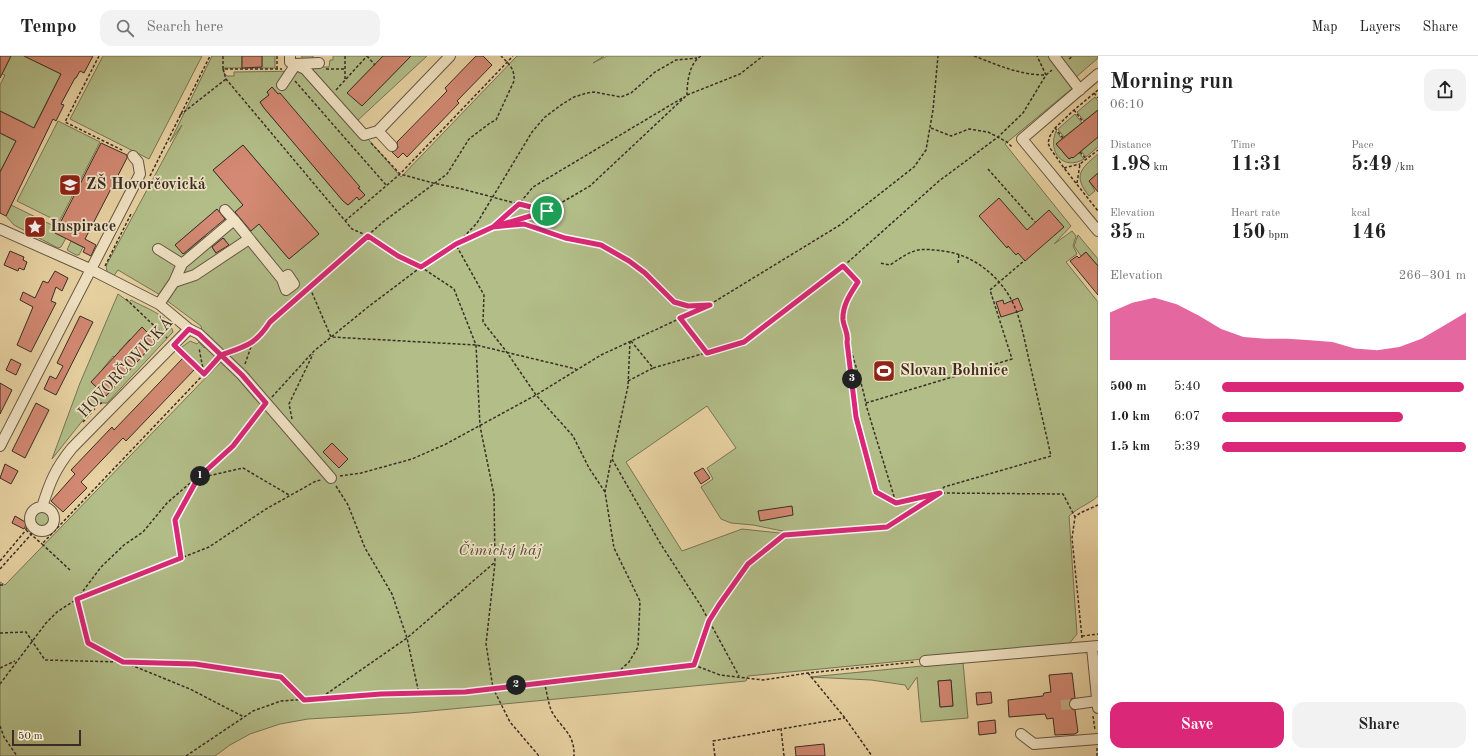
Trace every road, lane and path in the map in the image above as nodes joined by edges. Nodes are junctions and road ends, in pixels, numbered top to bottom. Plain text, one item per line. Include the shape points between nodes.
1 (99, 56) edge
2 (210, 56) edge
3 (223, 56) edge
4 (277, 56) edge
5 (345, 56) edge
6 (367, 56) edge
7 (450, 56) edge
8 (501, 56) edge
9 (513, 56) edge
10 (701, 56) edge
11 (764, 56) edge
12 (938, 56) edge
13 (974, 56) edge
14 (1037, 56) edge
15 (1054, 56) edge
16 (697, 58) junction
17 (507, 62) junction
18 (293, 63) edge
19 (319, 64) dead end
20 (375, 65) dead end
21 (223, 69) junction
22 (277, 69) junction
23 (331, 69) dead end
24 (345, 69) junction
25 (1098, 74) edge
26 (1046, 75) junction
27 (226, 79) junction
28 (345, 82) junction
29 (282, 84) dead end
30 (1080, 90) junction
31 (1098, 90) edge
32 (1094, 93) junction
33 (687, 96) junction
34 (330, 97) junction
35 (1098, 98) edge
36 (1074, 110) junction
37 (180, 116) junction
38 (1083, 122) dead end
39 (930, 128) junction
40 (1055, 128) junction
41 (378, 131) junction
42 (364, 135) junction
43 (998, 137) junction
44 (1063, 138) dead end
45 (392, 146) dead end
46 (1012, 147) dead end
47 (1098, 150) edge
48 (1080, 152) dead end
49 (133, 156) joint
50 (1086, 159) junction
51 (1080, 164) junction
52 (1064, 168) junction
53 (988, 169) dead end
54 (400, 174) junction
55 (149, 178) dead end
56 (433, 184) junction
57 (1077, 184) junction
58 (386, 186) junction
59 (492, 197) junction
60 (519, 204) junction
61 (225, 210) dead end
62 (547, 211) junction
63 (1098, 211) edge
64 (132, 213) dead end
65 (234, 220) junction
66 (345, 221) junction
67 (1035, 222) dead end
68 (493, 227) junction
69 (0, 229) edge
70 (1098, 231) edge
71 (368, 236) junction
72 (250, 239) junction
73 (456, 244) junction
74 (158, 249) dead end
75 (959, 254) junction
76 (1025, 260) dead end
77 (880, 263) dead end
78 (958, 263) dead end
79 (182, 264) junction
80 (843, 266) junction
81 (421, 267) junction
82 (90, 269) junction
83 (101, 275) junction
84 (282, 279) dead end
85 (174, 282) junction
86 (999, 283) junction
87 (310, 288) junction
88 (133, 299) dead end
89 (159, 304) junction
90 (710, 305) junction
91 (680, 318) junction
92 (189, 329) junction
93 (331, 337) junction
94 (848, 337) junction
95 (630, 341) junction
96 (198, 343) dead end
97 (252, 344) junction
98 (174, 345) junction
99 (476, 345) junction
100 (314, 351) junction
101 (506, 351) junction
102 (707, 353) junction
103 (221, 355) junction
104 (653, 368) junction
105 (576, 369) junction
106 (204, 374) junction
107 (242, 375) junction
108 (628, 381) junction
109 (536, 395) junction
110 (266, 403) junction
111 (866, 403) junction
112 (480, 426) junction
113 (296, 436) junction
114 (0, 446) edge
115 (612, 459) junction
116 (198, 478) junction
117 (331, 478) junction
118 (605, 492) junction
119 (940, 493) junction
120 (290, 495) junction
121 (896, 503) junction
122 (1098, 505) edge
123 (42, 507) junction
124 (1075, 517) junction
125 (31, 531) junction
126 (42, 544) junction
127 (181, 558) junction
128 (495, 563) junction
129 (0, 569) edge
130 (70, 570) dead end
131 (0, 585) edge
132 (4, 585) dead end
133 (77, 599) junction
134 (709, 621) junction
135 (0, 633) edge
136 (1098, 634) edge
137 (407, 638) junction
138 (32, 641) junction
139 (1095, 647) edge
140 (17, 661) junction
141 (925, 661) joint
142 (123, 662) junction
143 (694, 665) junction
144 (0, 668) edge
145 (808, 673) junction
146 (616, 674) junction
147 (740, 677) junction
148 (544, 682) junction
149 (0, 684) edge
150 (493, 688) junction
151 (419, 694) junction
152 (320, 698) junction
153 (304, 700) junction
154 (1075, 704) tunnel mouth
155 (1098, 705) edge
156 (244, 717) junction
157 (845, 718) junction
158 (0, 726) edge
159 (781, 729) junction
160 (1021, 734) dead end
161 (1098, 739) edge
162 (17, 756) edge
163 (186, 756) edge
164 (539, 756) edge
165 (574, 756) edge
166 (715, 756) edge
167 (784, 756) edge
168 (872, 756) edge

1 - 49 path via 65,122
2 - 37 path
3 - 21 path
4 - 22 path
5 - 24 path
6 - 20 path
6 - 28 path
7 - 41 street
8 - 17 path
9 - 17 path
10 - 16 path
11 - 33 path via 740,74
12 - 39 path
13 - 26 path via 1013,71
14 - 26 path
15 - 30 street
16 - 33 path via 687,80
16 - 59 path via 676,60 655,72 632,93 621,97 594,92 574,97 561,104 532,132
17 - 54 path
17 - 56 path via 514,74 514,80 496,120 469,139 447,174
18 - 19 street
18 - 22 path
18 - 29 street
18 - 34 street via 305,69
18 - 58 path via 296,70 295,82
21 - 22 path
21 - 27 path
23 - 24 path
24 - 28 path
25 - 30 street
26 - 43 path via 1022,112
27 - 37 path
27 - 66 path
28 - 34 path
30 - 70 street via 1022,139
31 - 32 path
32 - 35 path
32 - 36 path
33 - 60 path via 533,187
33 - 62 path via 590,186
34 - 42 street
36 - 38 path
36 - 40 path
37 - 55 path
39 - 43 path via 951,136 969,129 988,132
39 - 90 path via 926,150 914,168 840,225
40 - 44 path
40 - 52 path via 1048,143
41 - 42 street
41 - 45 street
42 - 54 path
43 - 46 path
43 - 80 path via 939,180
47 - 50 path
48 - 50 path
49 - 82 street via 138,162 140,174
50 - 51 path
51 - 52 path
51 - 57 path
52 - 57 path
53 - 67 path
54 - 56 path
54 - 58 path
56 - 59 path
56 - 71 path
57 - 63 path
58 - 66 path
59 - 60 path
59 - 73 path via 477,224
60 - 62 path
60 - 68 path
61 - 65 street
62 - 68 path
64 - 83 path
65 - 72 street
65 - 79 street
66 - 71 path via 352,229
68 - 73 path
68 - 90 path via 524,224 565,238 601,245 645,273 674,302 688,306
69 - 82 street, HOVORČOVICKÁ
71 - 81 path via 398,256
71 - 87 path
72 - 84 street
72 - 85 street via 195,275
73 - 81 path
73 - 101 path via 484,295 483,322
74 - 79 street
75 - 77 path via 925,248 906,254 890,265
75 - 78 path
75 - 86 path via 982,266
76 - 86 path
79 - 85 street
80 - 94 path via 858,282 844,305 843,320
80 - 102 path via 744,342
81 - 93 path
81 - 99 path via 454,289
82 - 83 street, HOVORČOVICKÁ
82 - 114 street
83 - 89 street, HOVORČOVICKÁ
85 - 89 street
86 - 111 path via 990,290 1012,359
86 - 119 path via 1013,302 1022,327 1051,456 944,487
87 - 93 path
87 - 97 path via 270,322
88 - 98 path via 127,298
89 - 92 street, HOVORČOVICKÁ
90 - 91 path
91 - 95 path
91 - 102 path
92 - 98 street, HOVORČOVICKÁ
92 - 103 street via 199,334
93 - 99 path
93 - 100 path
94 - 111 path
94 - 121 path via 856,417 876,492
95 - 104 path
95 - 105 path
95 - 108 path
96 - 106 path
97 - 103 path
97 - 107 path
98 - 106 path
98 - 123 street, HOVORČOVICKÁ via 58,465
99 - 101 path
99 - 112 path
100 - 110 path
100 - 113 path via 289,404
101 - 105 path
101 - 109 path
102 - 104 path
103 - 106 path
103 - 107 street
104 - 108 path
105 - 109 path
106 - 126 path
107 - 110 street
108 - 115 path
109 - 112 path
109 - 118 path via 573,436
110 - 113 street
110 - 116 path via 233,446
111 - 121 path
112 - 117 path via 412,459
112 - 128 path via 494,495
113 - 117 street
115 - 118 path
115 - 134 path
116 - 120 path via 243,468
116 - 127 path via 175,520
116 - 133 path via 167,503 143,532 124,545 101,567
117 - 120 path via 316,481
117 - 137 path via 348,505 365,548 392,594
118 - 146 path via 614,548 640,601 638,646 628,662
119 - 121 path
119 - 124 path via 1063,494
119 - 134 path via 887,527 784,535 748,564
120 - 127 path via 209,547
122 - 124 path
123 - 125 street, HOVORČOVICKÁ via 35,510 31,516
123 - 125 street via 52,511 54,523 48,530
124 - 136 path via 1072,538 1081,635
125 - 126 path
125 - 129 path
126 - 130 path
127 - 133 path
128 - 137 path
128 - 150 path via 486,644
131 - 132 path
133 - 138 path via 57,612
133 - 142 path via 88,643
134 - 143 path
134 - 147 path
135 - 138 path via 26,632
137 - 151 path
137 - 152 path
138 - 140 path
138 - 142 path via 45,660
139 - 141 street
139 - 155 street
140 - 144 path
140 - 149 path
141 - 145 path
142 - 153 path via 195,664 281,677
142 - 156 path via 190,689
143 - 146 path
143 - 147 path via 720,675
145 - 147 path via 762,680
145 - 157 path
146 - 148 path
148 - 150 path
148 - 165 path via 552,711 574,744
150 - 151 path
150 - 164 path via 510,722
151 - 152 path
152 - 153 path
153 - 156 path via 281,701
154 - 155 street
156 - 163 path
157 - 159 path
157 - 168 path
158 - 162 path
159 - 166 path via 713,741
159 - 167 path
160 - 161 street via 1034,744

